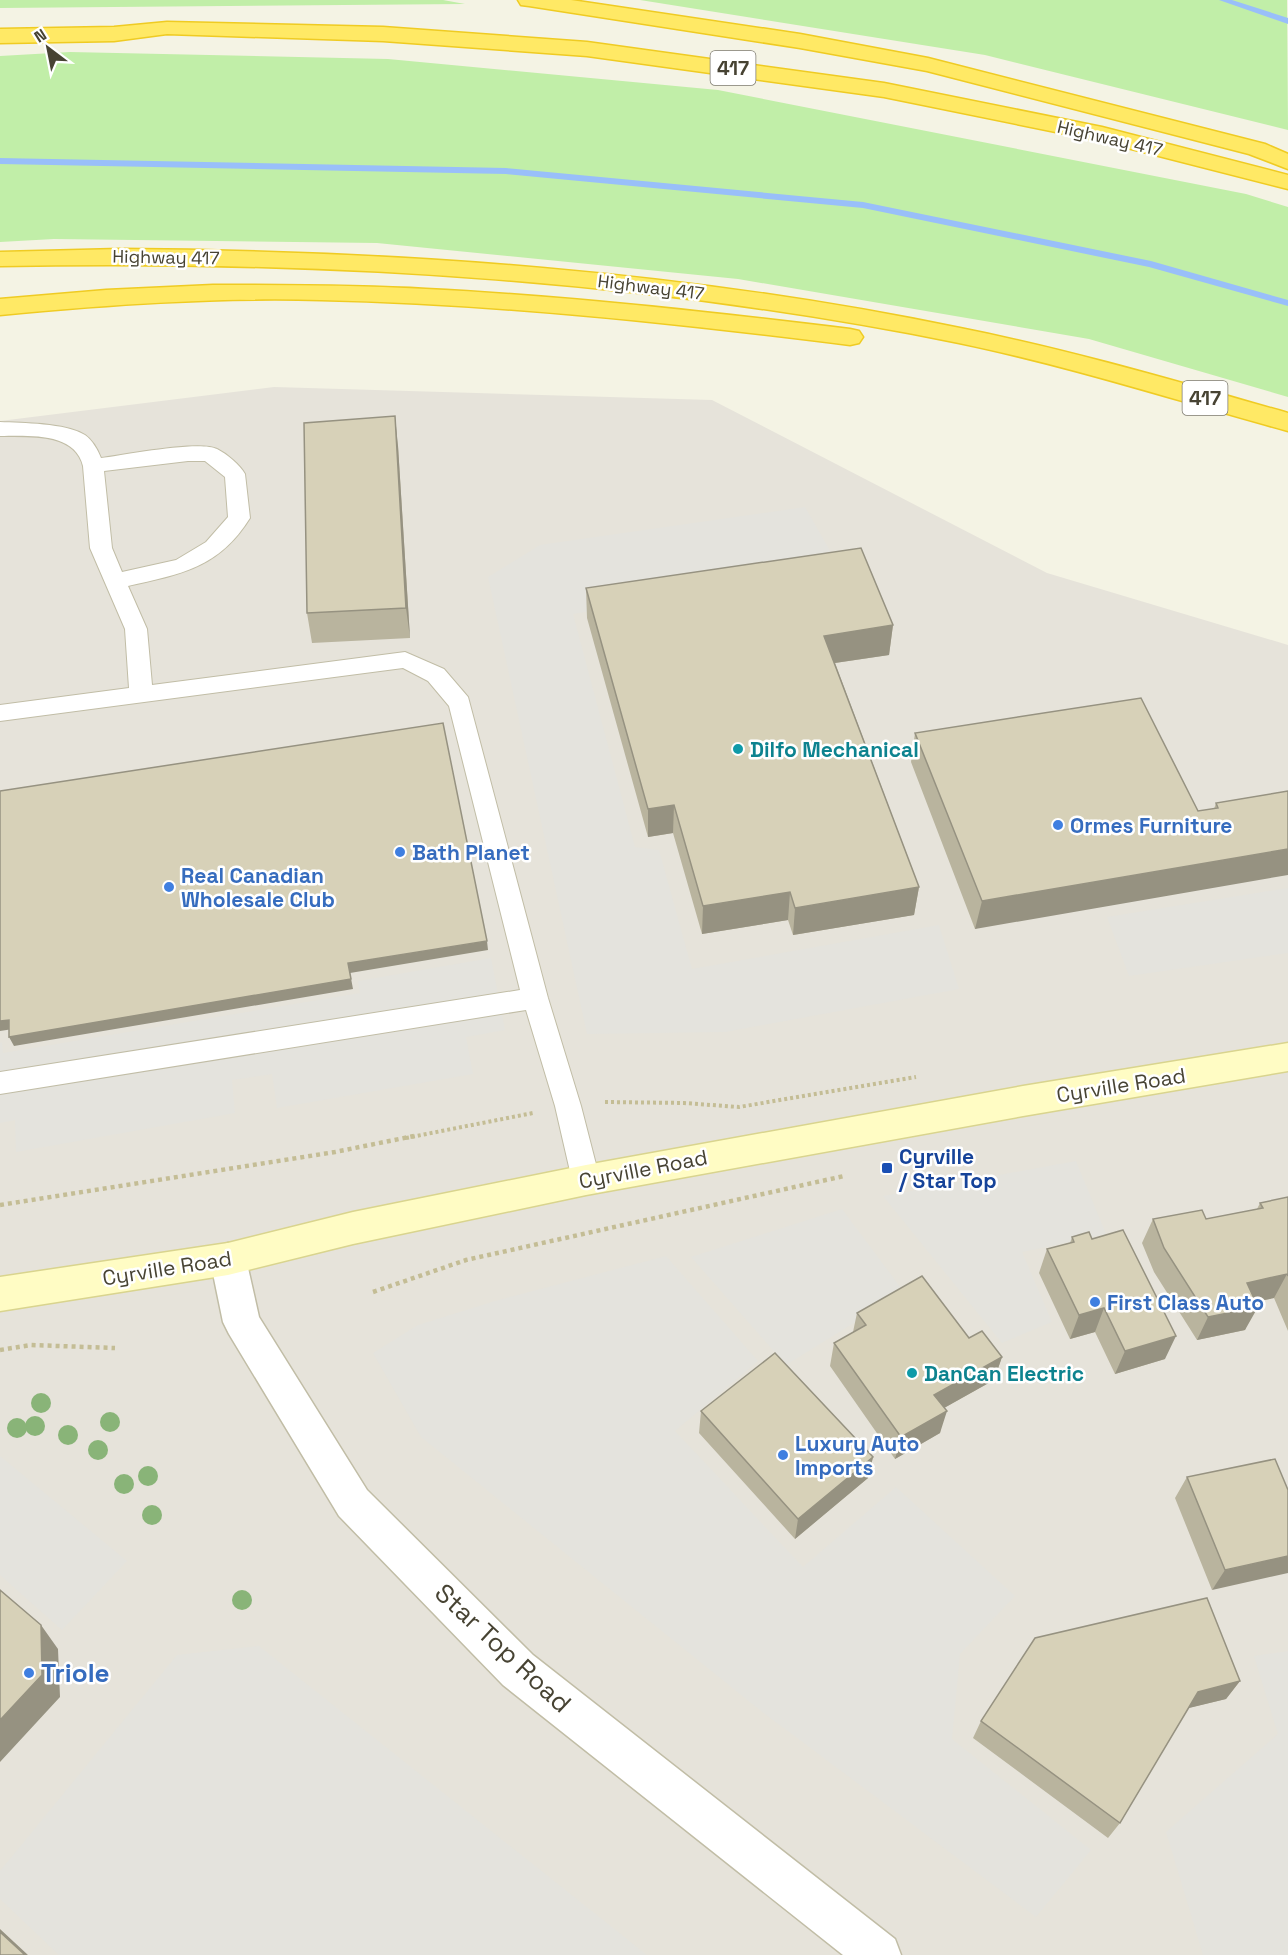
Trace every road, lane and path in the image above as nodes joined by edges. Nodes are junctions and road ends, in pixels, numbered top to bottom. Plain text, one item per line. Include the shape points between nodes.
1 (529, 0) edge
2 (0, 22) edge
3 (167, 28) junction
4 (0, 36) edge
5 (1288, 162) edge
6 (1288, 182) edge
7 (0, 259) edge
8 (0, 308) edge
9 (1122, 374) junction
10 (1288, 422) edge
11 (0, 429) edge
12 (93, 466) junction
13 (116, 581) junction
14 (141, 694) junction
15 (0, 712) edge
16 (535, 998) junction
17 (1288, 1057) edge
18 (918, 1077) dead end
19 (0, 1083) edge
20 (568, 1106) junction
21 (854, 1174) dead end
22 (586, 1180) junction
23 (0, 1205) edge
24 (228, 1259) junction
25 (373, 1292) dead end
26 (0, 1294) edge
27 (115, 1348) dead end
28 (0, 1350) edge
29 (879, 1955) edge

1 - 5 highway via 928,65 1245,146
2 - 3 highway via 122,20
3 - 4 highway, Highway 417 / 417 via 114,34
3 - 6 highway, Highway 417 / 417 via 383,34 587,49 675,60 884,90 996,112 1102,134
7 - 9 highway, Highway 417 / 417 via 270,259 587,280 852,316 962,336
8 - 9 highway via 116,296 257,291 426,294 738,323 963,356
9 - 10 highway, Highway 417 / 417
11 - 12 lane via 75,438 90,453
12 - 13 lane via 101,548
12 - 13 lane via 210,454 235,474 239,518 214,547 183,566
13 - 14 lane via 136,629
14 - 15 lane
14 - 16 lane via 405,660 436,675 459,703
16 - 19 lane
16 - 20 lane
17 - 22 main road, Cyrville Road
18 - 20 path via 739,1107 603,1102
20 - 22 lane
20 - 23 path via 335,1152
21 - 25 path via 466,1260
22 - 24 main road, Cyrville Road via 353,1228
24 - 26 main road, Cyrville Road
24 - 29 street, Star Top Road via 243,1322 353,1503 518,1670
27 - 28 path via 31,1345

